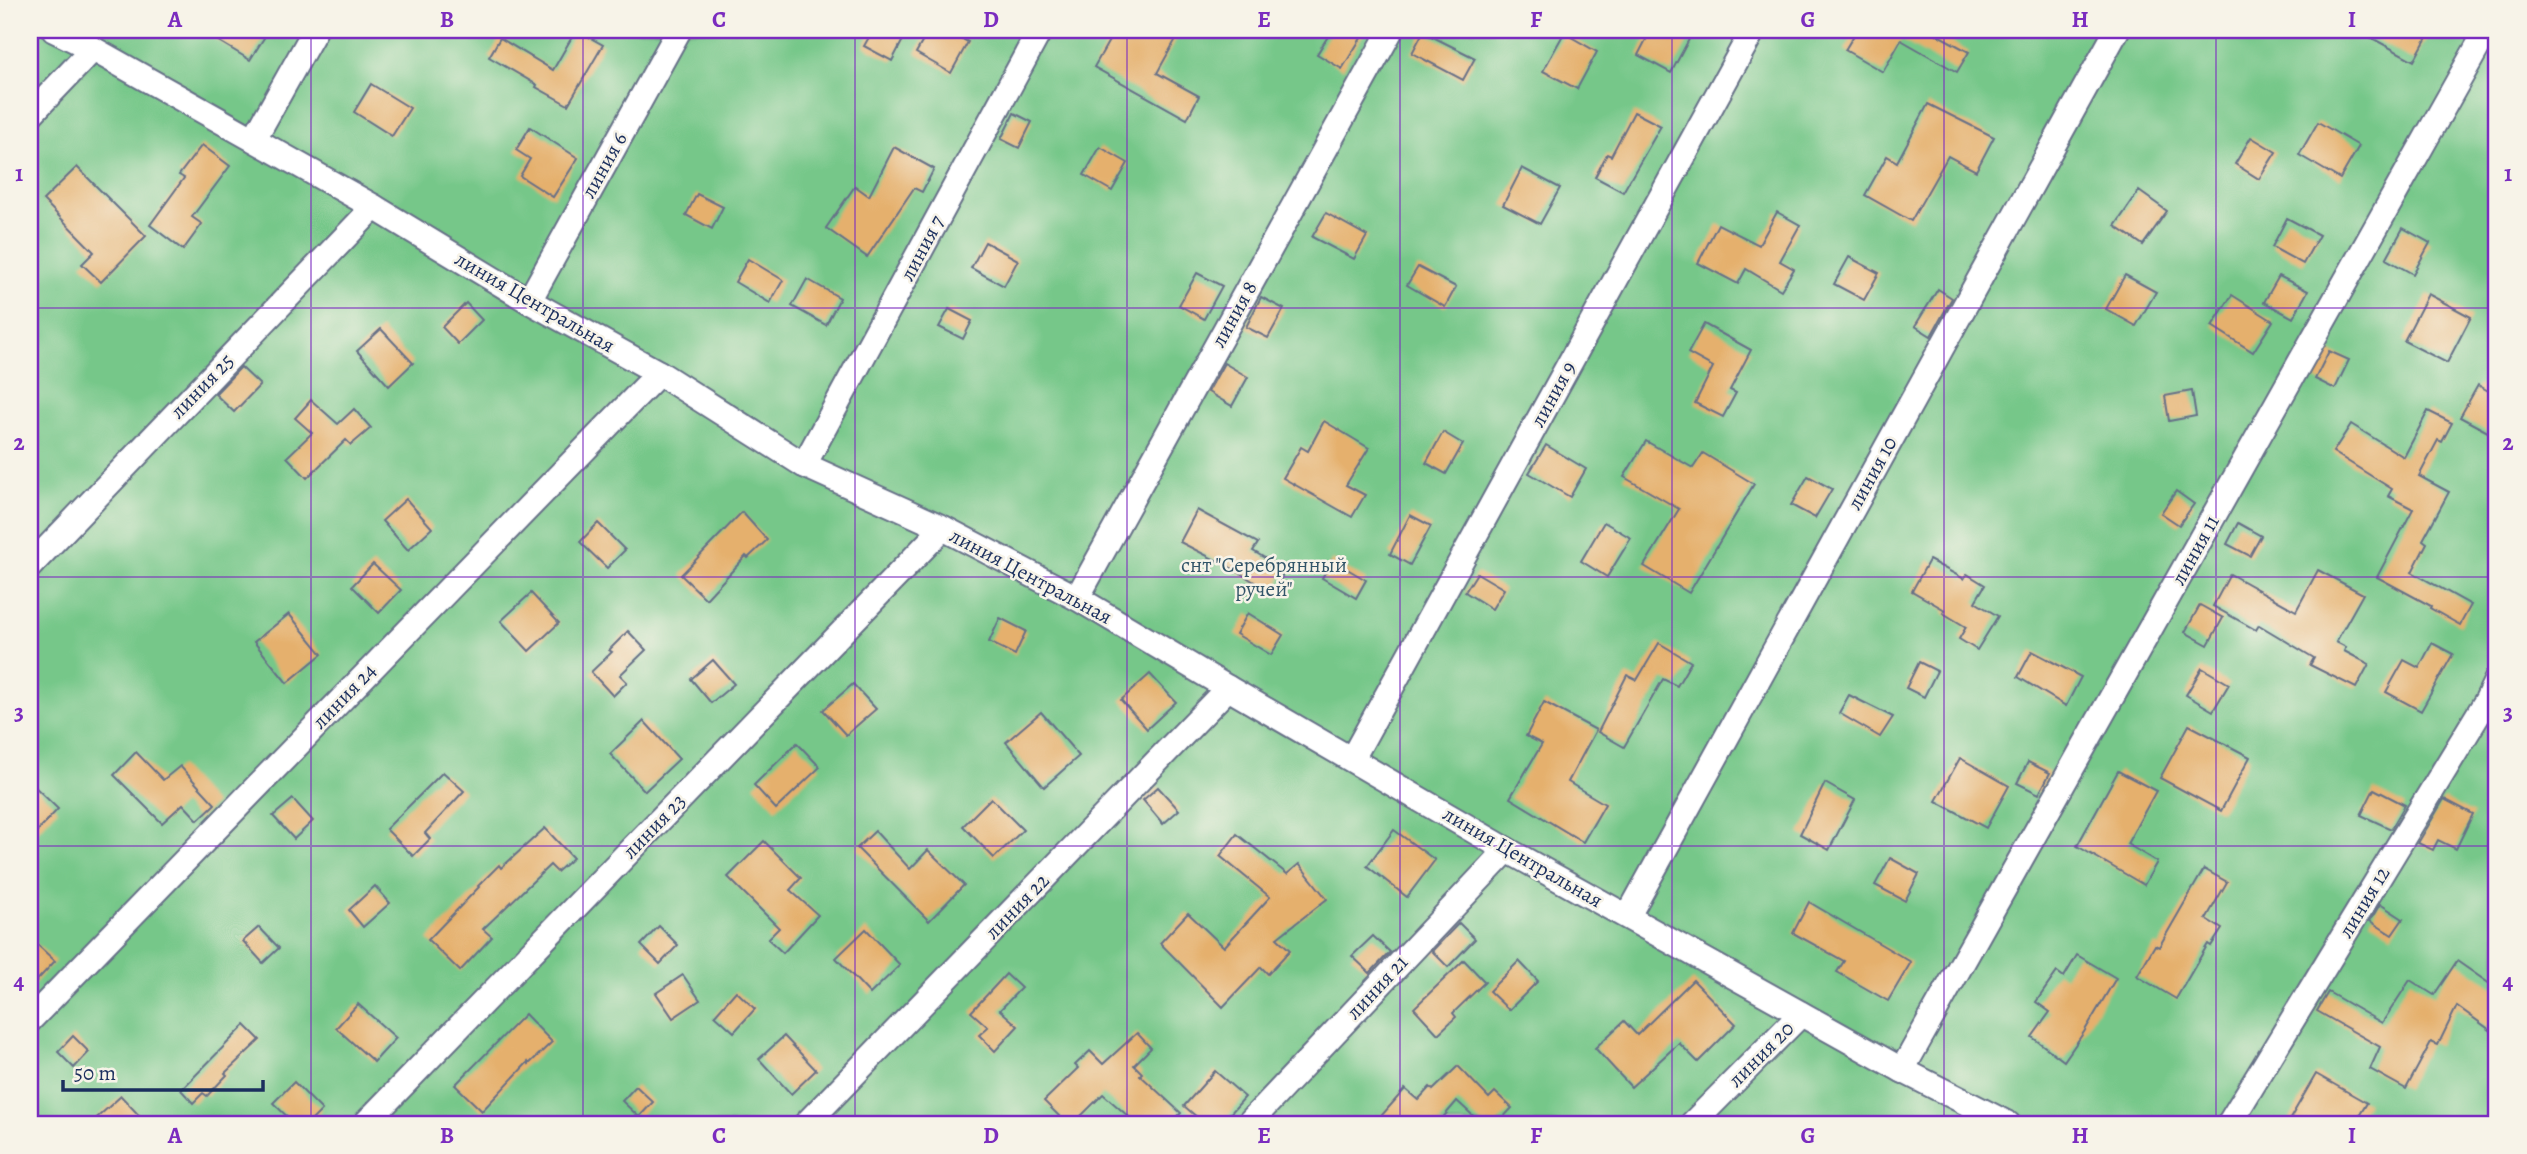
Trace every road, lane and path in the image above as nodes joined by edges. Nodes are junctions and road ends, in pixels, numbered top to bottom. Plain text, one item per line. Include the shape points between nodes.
1 (54, 30) edge
2 (315, 30) edge
3 (679, 30) edge
4 (1040, 30) edge
5 (1391, 30) edge
6 (1753, 30) edge
7 (2117, 30) edge
8 (2487, 30) edge
9 (93, 49) junction
10 (30, 115) edge
11 (254, 139) junction
12 (374, 207) junction
13 (529, 301) junction
14 (659, 373) junction
15 (804, 465) junction
16 (943, 528) junction
17 (30, 566) edge
18 (1077, 598) junction
19 (2497, 679) edge
20 (1228, 688) junction
21 (1352, 759) junction
22 (1507, 850) junction
23 (1628, 916) junction
24 (1801, 1014) junction
25 (30, 1020) edge
26 (1902, 1070) junction
27 (365, 1124) edge
28 (806, 1124) edge
29 (1248, 1124) edge
30 (1692, 1124) edge
31 (2008, 1124) edge
32 (2229, 1124) edge

1 - 9 street, линия Центральная
2 - 11 street
3 - 13 street, линия 6
4 - 15 street, линия 7
5 - 18 street, линия 8
6 - 21 street, линия 9
7 - 23 street, линия 10
8 - 26 street, линия 11
9 - 10 street
9 - 11 street, линия Центральная
11 - 12 street, линия Центральная
12 - 13 street, линия Центральная
12 - 17 street, линия 25
13 - 14 street, линия Центральная
14 - 15 street, линия Центральная
14 - 25 street, линия 24
15 - 16 street, линия Центральная
16 - 18 street, линия Центральная
16 - 27 street, линия 23
18 - 20 street, линия Центральная
19 - 32 street, линия 12
20 - 21 street, линия Центральная
20 - 28 street, линия 22
21 - 22 street, линия Центральная
22 - 23 street, линия Центральная
22 - 29 street, линия 21
23 - 24 street, линия Центральная
24 - 26 street, линия Центральная
24 - 30 street, линия 20
26 - 31 street, линия Центральная

